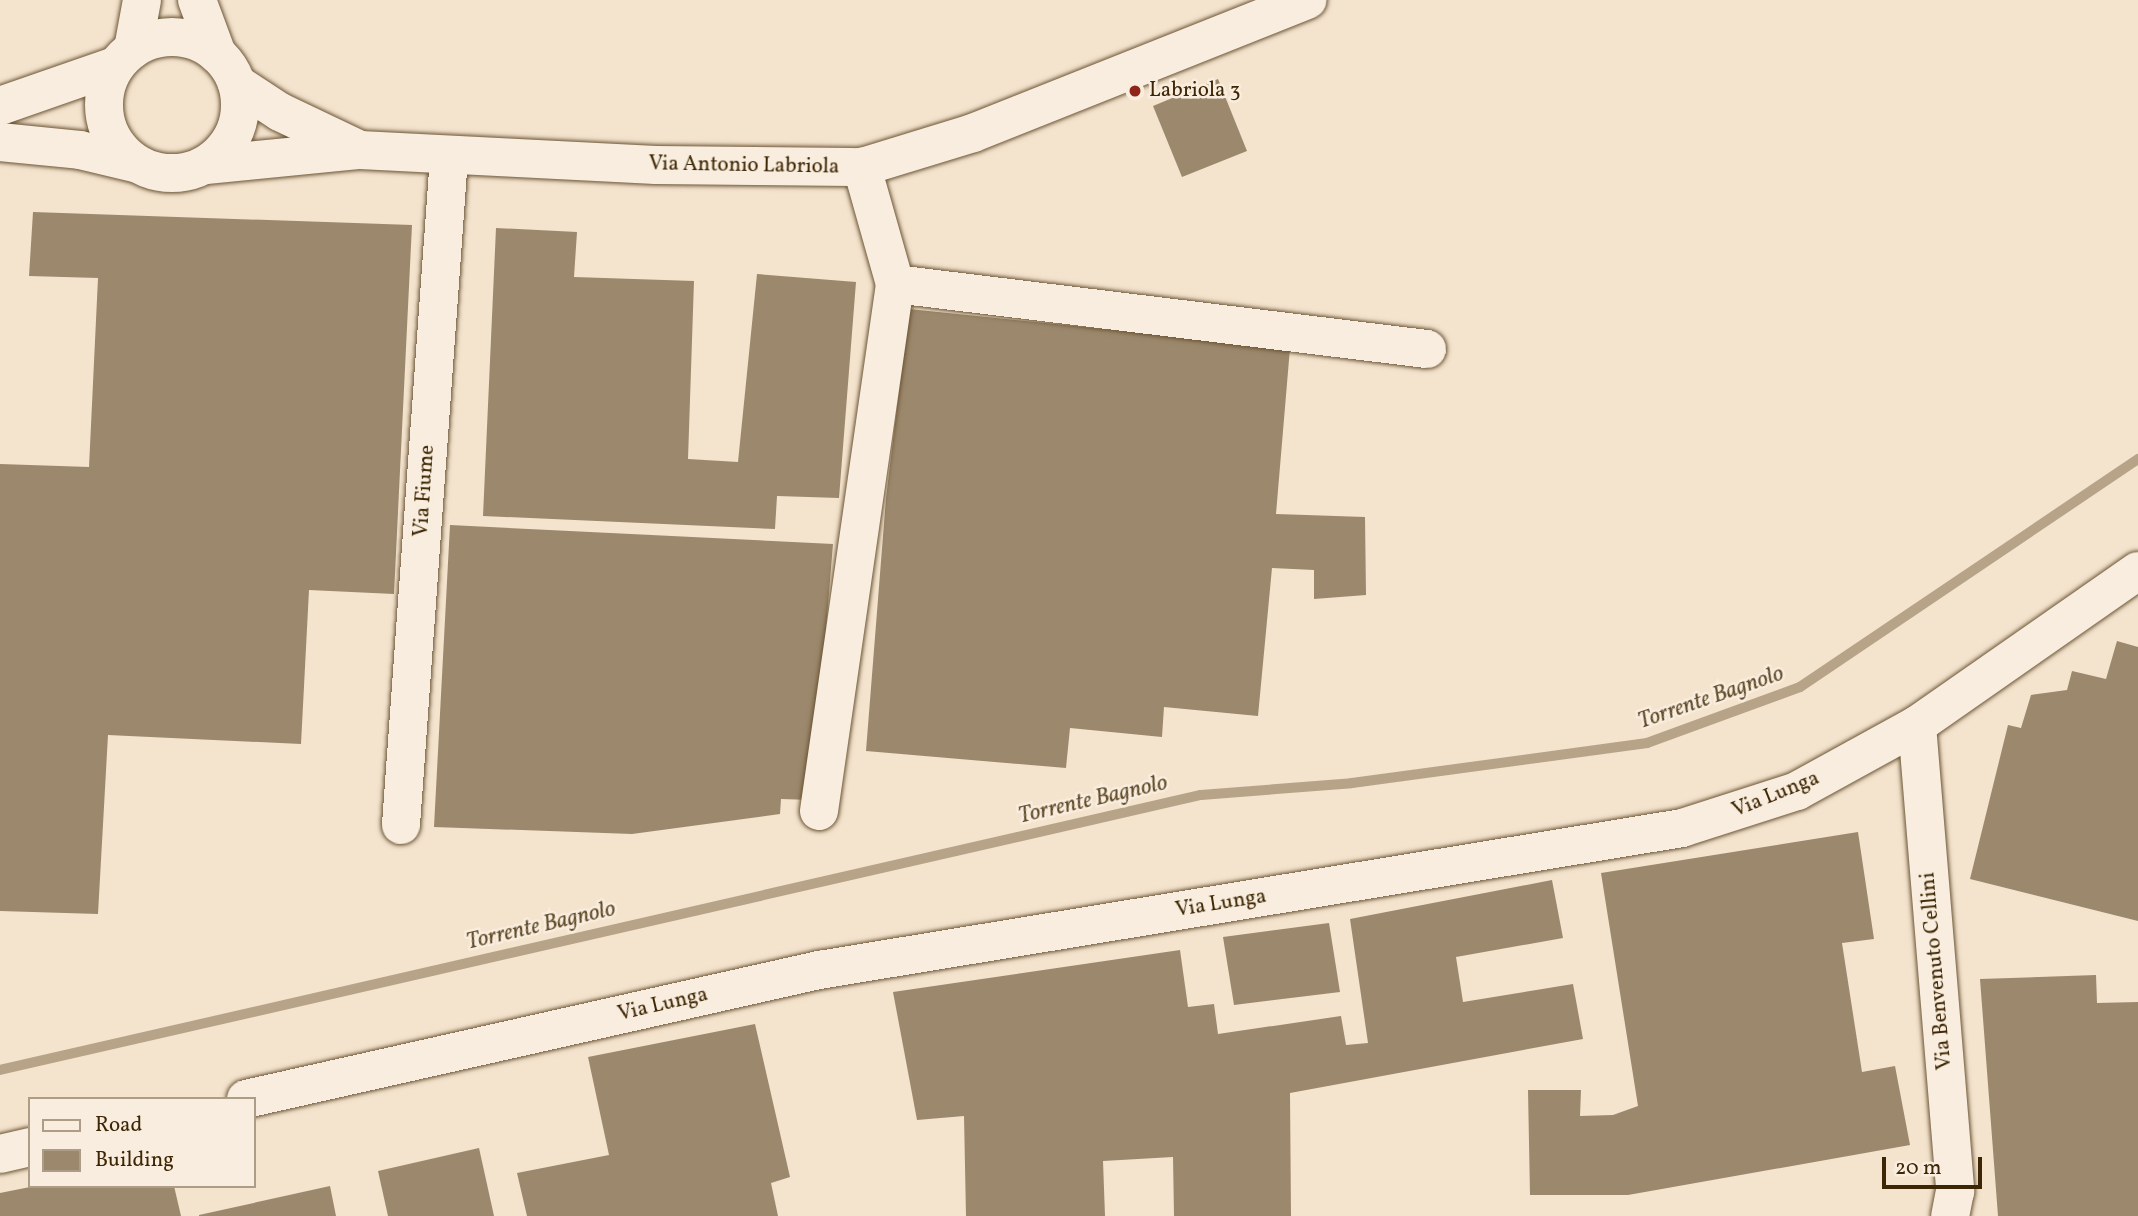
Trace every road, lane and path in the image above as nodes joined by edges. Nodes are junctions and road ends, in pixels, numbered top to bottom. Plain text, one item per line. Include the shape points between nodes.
1 (142, 0) edge
2 (197, 0) edge
3 (1308, 0) edge
4 (124, 57) junction
5 (227, 69) junction
6 (0, 106) edge
7 (0, 142) edge
8 (360, 149) junction
9 (449, 157) junction
10 (134, 163) junction
11 (206, 164) junction
12 (862, 167) junction
13 (895, 284) junction
14 (1427, 349) dead end
15 (2138, 571) edge
16 (1917, 725) junction
17 (819, 811) dead end
18 (401, 825) dead end
19 (255, 1097) edge
20 (28, 1147) edge
21 (0, 1154) edge
22 (1950, 1216) edge

1 - 4 street
2 - 5 street
3 - 12 street, Via Antonio Labriola via 973,133
4 - 5 street via 174,37
4 - 6 street
4 - 10 street via 106,88 107,127
5 - 8 street via 280,112
5 - 11 street via 240,109 235,133
7 - 10 street via 80,150
8 - 9 street, Via Antonio Labriola
8 - 11 street
9 - 12 street, Via Antonio Labriola
9 - 18 street, Via Fiume
10 - 11 street via 178,174
12 - 13 street
13 - 14 street
13 - 17 street
15 - 16 street, Via Lunga
16 - 19 street, Via Lunga via 1797,791 1682,828 819,970
16 - 22 street, Via Benvenuto Cellini via 1955,1191
20 - 21 street

